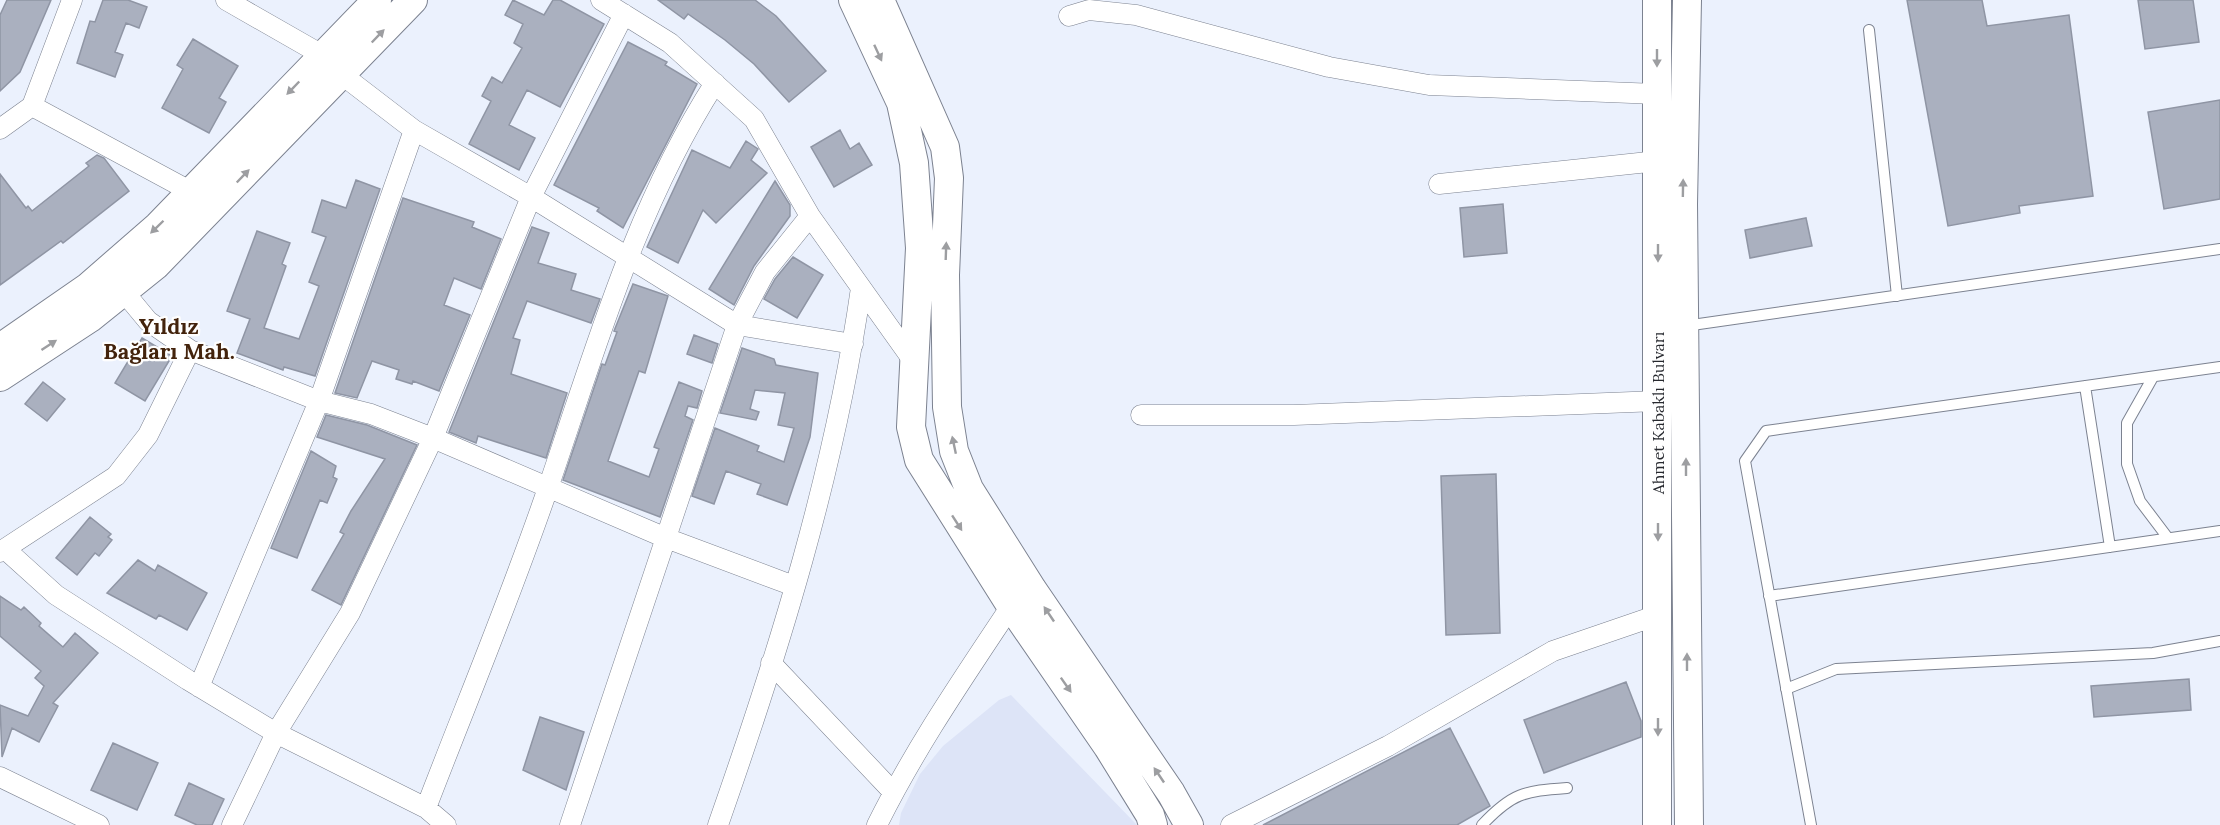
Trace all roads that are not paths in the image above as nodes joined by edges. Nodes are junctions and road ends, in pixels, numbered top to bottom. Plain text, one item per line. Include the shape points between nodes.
1 (72, 0) edge
2 (226, 0) edge
3 (377, 0) edge
4 (413, 0) edge
5 (601, 0) edge
6 (854, 0) edge
7 (880, 0) edge
8 (1657, 0) edge
9 (1687, 0) edge
10 (624, 14) junction
11 (1069, 16) dead end
12 (1869, 30) dead end
13 (333, 64) junction
14 (715, 83) junction
15 (1658, 94) junction
16 (32, 105) junction
17 (0, 129) edge
18 (414, 130) junction
19 (1658, 161) junction
20 (1439, 184) dead end
21 (531, 197) junction
22 (203, 198) junction
23 (810, 216) junction
24 (2220, 249) edge
25 (626, 259) junction
26 (861, 288) junction
27 (124, 292) junction
28 (1897, 296) junction
29 (737, 326) junction
30 (1684, 326) junction
31 (853, 344) junction
32 (0, 348) edge
33 (190, 350) junction
34 (914, 362) junction
35 (2220, 367) edge
36 (0, 377) edge
37 (2153, 377) junction
38 (2085, 386) junction
39 (319, 400) junction
40 (1658, 401) junction
41 (1141, 415) dead end
42 (433, 438) junction
43 (548, 489) junction
44 (2220, 531) edge
45 (666, 538) junction
46 (2168, 538) junction
47 (2110, 546) junction
48 (3, 551) edge
49 (794, 586) junction
50 (1769, 596) junction
51 (1011, 606) junction
52 (1658, 615) junction
53 (2220, 641) edge
54 (771, 663) junction
55 (199, 687) junction
56 (1786, 689) junction
57 (276, 733) junction
58 (0, 777) edge
59 (1567, 788) dead end
60 (893, 792) junction
61 (426, 808) junction
62 (99, 825) edge
63 (232, 825) edge
64 (446, 825) edge
65 (570, 825) edge
66 (718, 825) edge
67 (877, 825) edge
68 (1152, 825) edge
69 (1189, 825) edge
70 (1232, 825) edge
71 (1482, 825) edge
72 (1657, 825) edge
73 (1689, 825) edge
74 (1811, 825) edge

1 - 16 street
2 - 13 street
3 - 13 street
13 -> 4 street
5 - 10 street
6 -> 34 street via 901,103 914,163 920,248
69 -> 7 street via 969,489 954,451 948,407 945,275 949,178 945,147
8 -> 15 street, Ahmet Kabaklı Bulvarı
30 -> 9 street, Ahmet Kabaklı Bulvarı
10 - 14 street via 670,43
10 - 21 street
11 - 15 street via 1089,10 1136,15 1329,67 1429,85
12 - 28 lane
13 - 18 street
13 - 22 street
14 - 23 street via 754,119
14 - 25 street via 693,117
15 - 19 street, Ahmet Kabaklı Bulvarı
16 - 17 street
16 - 22 street
18 - 21 street
18 - 39 street
19 - 20 street
19 -> 40 street, Ahmet Kabaklı Bulvarı
21 - 25 street
21 - 42 street
22 - 27 street via 156,264
22 -> 32 street via 158,226 88,287
23 - 26 street
23 - 29 street via 765,272
24 - 28 lane
25 - 29 street
25 - 43 street
26 - 31 street
26 - 34 street
27 - 33 street via 148,321
36 -> 27 street
28 - 30 lane
29 - 31 street
29 - 45 street
73 -> 30 street, Ahmet Kabaklı Bulvarı
31 - 49 street via 812,527
33 - 39 street
33 - 48 street via 148,435 116,476
34 -> 51 street via 911,427 919,460
35 - 37 lane
37 - 38 lane
37 - 46 lane via 2127,423 2127,464 2140,501
38 - 47 lane
38 - 50 lane via 1766,431 1745,460
39 - 42 street via 371,414
39 - 55 street
40 - 41 street via 1294,415
40 -> 52 street, Ahmet Kabaklı Bulvarı
42 - 43 street
42 - 57 street via 350,613
43 - 45 street
43 - 61 street
44 - 46 lane
45 - 49 street
45 - 65 street
46 - 47 lane
47 - 50 lane
48 - 55 street via 56,596
49 - 54 street
50 - 56 lane
51 - 60 street
51 -> 68 street via 1108,747 1150,815
52 - 70 street via 1553,651 1388,746
52 -> 72 street, Ahmet Kabaklı Bulvarı
53 - 56 lane via 2153,653 1836,669
54 - 60 street
54 - 66 street
55 - 57 street
56 - 74 lane
57 - 61 street
57 - 63 street
58 - 62 street
59 - 71 lane via 1528,791 1501,805
60 - 67 street
61 - 64 street

